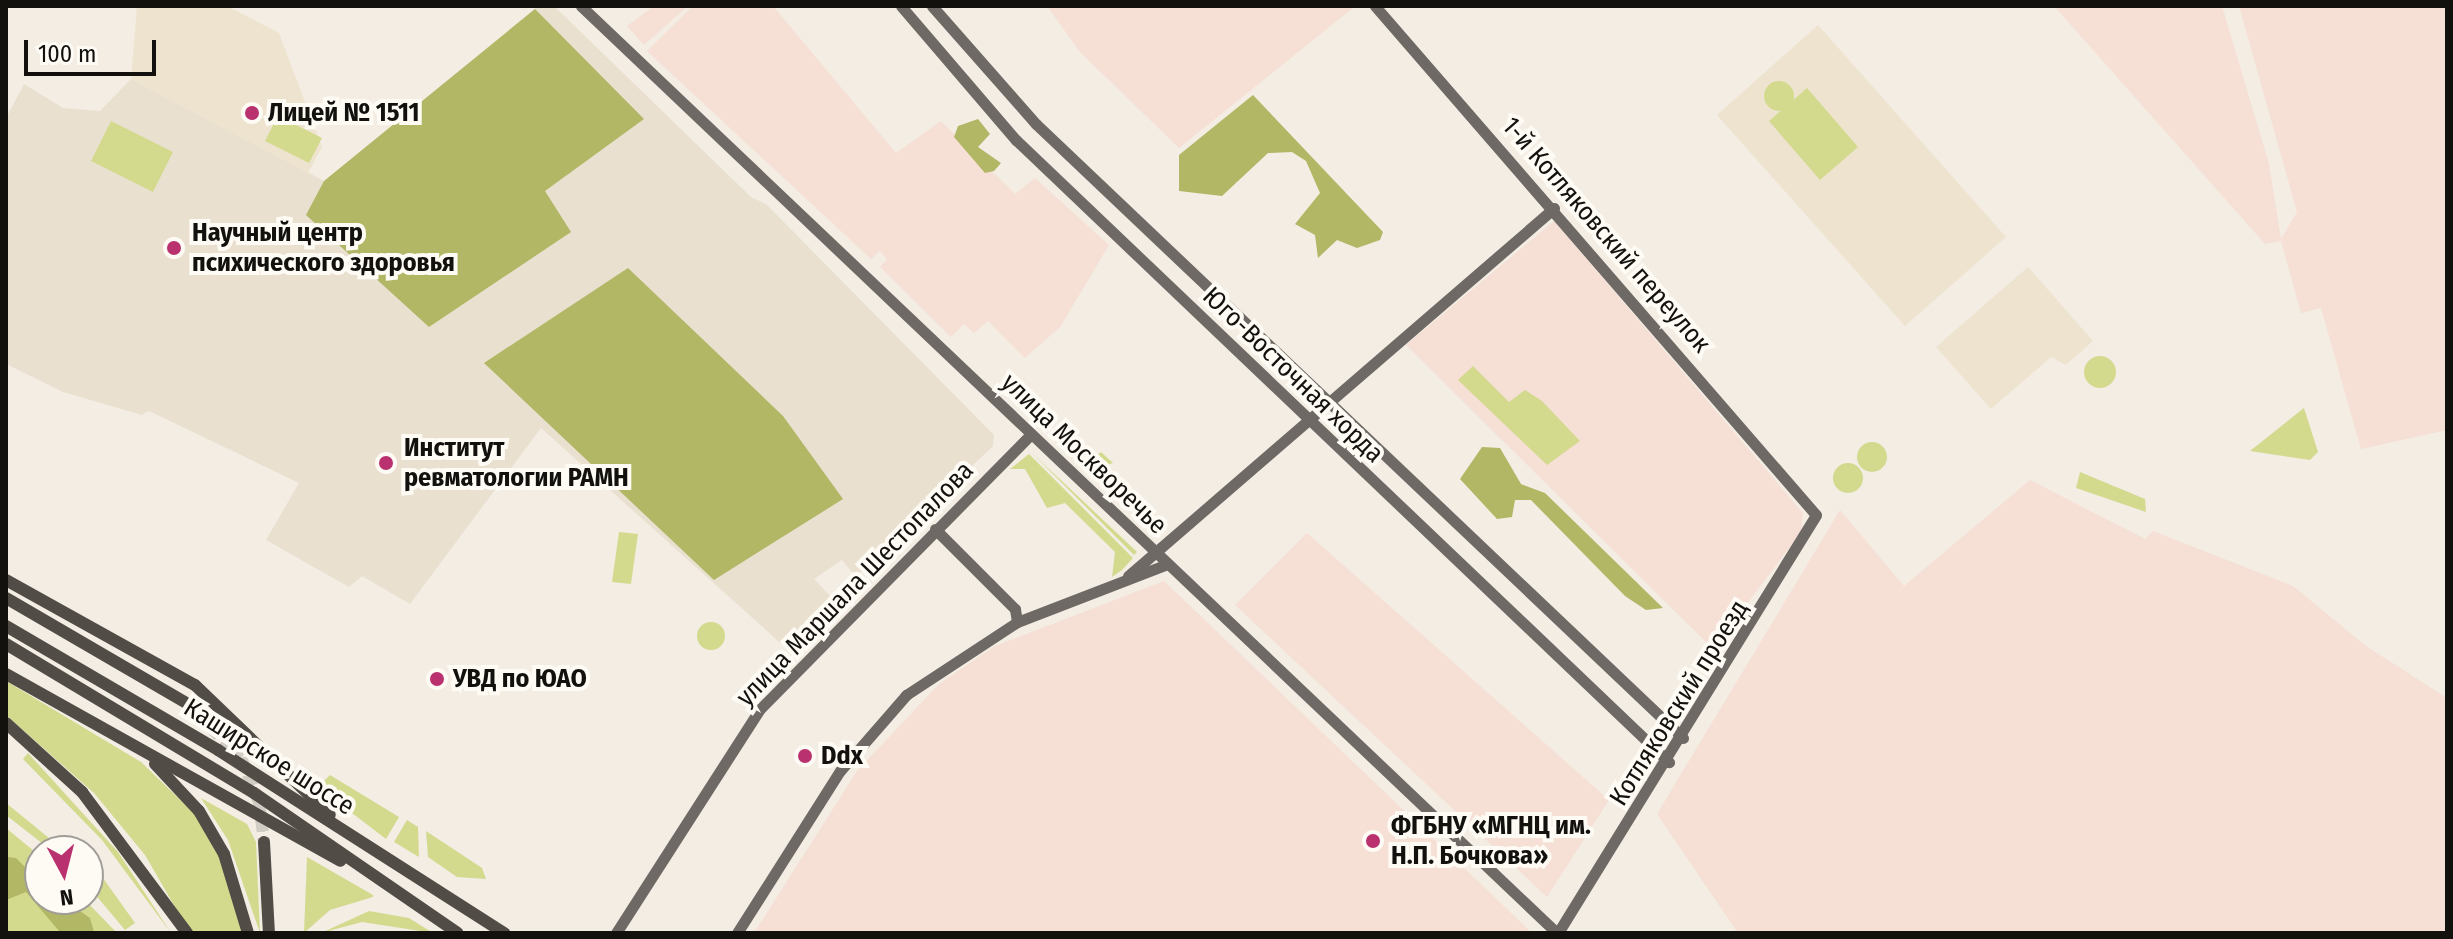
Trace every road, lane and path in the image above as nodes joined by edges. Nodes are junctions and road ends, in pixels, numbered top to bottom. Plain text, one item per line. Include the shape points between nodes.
1 (581, 6) edge
2 (901, 6) edge
3 (932, 6) edge
4 (1375, 6) edge
5 (1554, 208) junction
6 (1326, 402) junction
7 (1306, 419) junction
8 (1031, 434) junction
9 (1803, 493) joint
10 (935, 529) junction
11 (1153, 551) junction
12 (1167, 564) junction
13 (6, 580) edge
14 (1122, 582) junction
15 (6, 598) edge
16 (1017, 622) junction
17 (6, 626) edge
18 (6, 644) edge
19 (6, 674) edge
20 (185, 702) tunnel mouth
21 (6, 723) edge
22 (1683, 738) junction
23 (141, 750) junction
24 (1669, 762) junction
25 (344, 829) junction
26 (264, 842) tunnel mouth
27 (382, 882) junction
28 (619, 931) edge
29 (187, 933) edge
30 (248, 933) edge
31 (269, 933) edge
32 (458, 933) edge
33 (504, 933) edge
34 (737, 933) edge
35 (1558, 933) edge

1 - 8 main road, улица Москворечье
2 - 7 main road, Юго-Восточная хорда via 1016,140
3 - 6 main road, Юго-Восточная хорда via 1036,124
4 - 5 main road, 1-й Котляковский переулок
5 - 6 main road
5 - 9 main road, 1-й Котляковский переулок
6 - 7 main road
6 - 22 main road, Юго-Восточная хорда
7 - 11 main road
7 - 24 main road, Юго-Восточная хорда
8 - 10 main road, улица Маршала Шестопалова
8 - 11 main road, улица Москворечье
9 - 22 main road, Котляковский проезд via 1816,515 1813,531
10 - 16 main road via 1015,609
10 - 28 main road, улица Маршала Шестопалова via 760,709
11 - 12 main road, улица Москворечье
11 - 14 main road
12 - 14 main road
12 - 35 main road, улица Москворечье
13 - 25 main road via 195,685
14 - 16 main road
15 - 20 main road, Каширское шоссе
16 - 34 main road via 936,672 872,733
17 - 25 main road, Каширское шоссе
18 - 27 main road, Каширское шоссе via 185,749
19 - 23 main road
21 - 29 main road via 92,803
22 - 24 main road, Котляковский проезд
23 - 27 main road
23 - 30 main road via 211,830 234,877
24 - 35 main road, Котляковский проезд
25 - 33 main road, Каширское шоссе
26 - 31 main road
27 - 32 main road, Каширское шоссе

